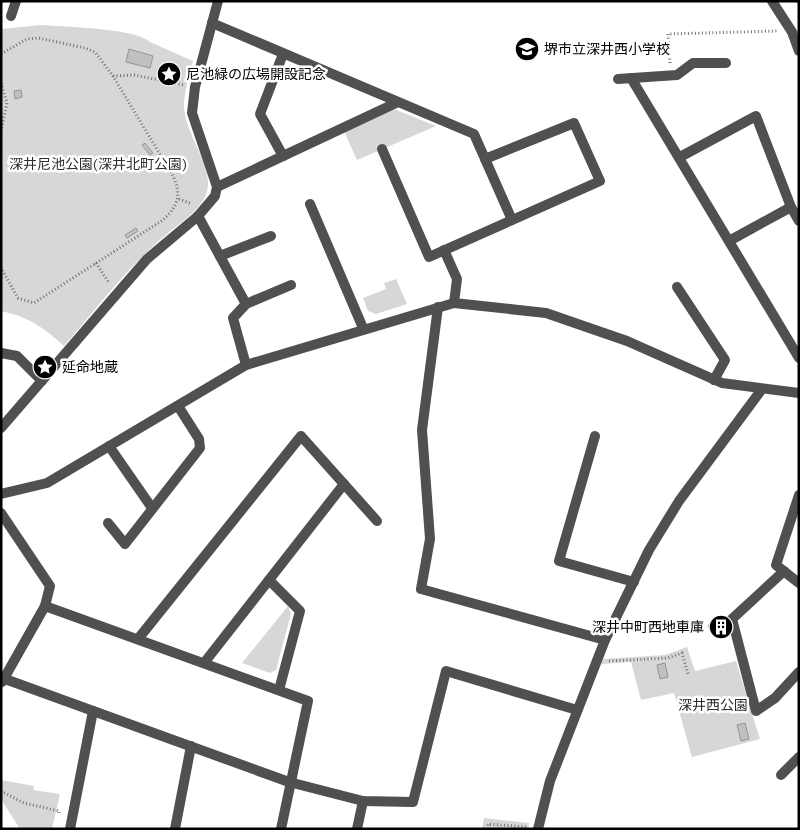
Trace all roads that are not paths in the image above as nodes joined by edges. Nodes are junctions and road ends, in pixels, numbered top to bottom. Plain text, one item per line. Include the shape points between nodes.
1 (16, 1) edge
2 (218, 1) edge
3 (772, 1) edge
4 (11, 16) dead end
5 (212, 23) junction
6 (795, 35) edge
7 (799, 51) edge
8 (283, 54) junction
9 (726, 63) dead end
10 (631, 78) junction
11 (618, 79) dead end
12 (396, 103) junction
13 (382, 149) dead end
14 (283, 156) junction
15 (680, 157) junction
16 (485, 160) junction
17 (217, 187) junction
18 (310, 204) dead end
19 (791, 207) junction
20 (198, 216) junction
21 (512, 220) junction
22 (799, 221) edge
23 (270, 236) dead end
24 (729, 241) junction
25 (444, 250) junction
26 (220, 256) junction
27 (291, 285) dead end
28 (677, 287) dead end
29 (454, 302) junction
30 (246, 304) junction
31 (438, 307) junction
32 (363, 328) junction
33 (1, 353) edge
34 (799, 358) edge
35 (246, 365) junction
36 (714, 380) junction
37 (42, 381) junction
38 (762, 389) junction
39 (799, 393) edge
40 (178, 406) junction
41 (1, 428) edge
42 (595, 436) dead end
43 (109, 446) junction
44 (344, 484) junction
45 (1, 494) edge
46 (799, 496) edge
47 (152, 508) junction
48 (1, 513) edge
49 (377, 521) dead end
50 (108, 523) dead end
51 (784, 571) junction
52 (269, 580) junction
53 (634, 582) junction
54 (799, 583) edge
55 (45, 606) junction
56 (138, 640) junction
57 (605, 640) junction
58 (204, 663) junction
59 (799, 672) edge
60 (3, 680) edge
61 (278, 690) junction
62 (577, 710) junction
63 (93, 711) junction
64 (191, 746) junction
65 (799, 757) edge
66 (782, 775) dead end
67 (289, 782) junction
68 (362, 801) junction
69 (538, 828) edge
70 (70, 829) edge
71 (175, 829) edge
72 (281, 829) edge
73 (357, 829) edge

1 - 4 street
2 - 5 street
3 - 6 street
5 - 8 street
5 - 17 street via 195,87 192,113
6 - 7 street
8 - 12 street
8 - 14 street via 260,114
9 - 10 street via 693,63 677,75
10 - 11 street
10 - 15 street
12 - 14 street
12 - 16 street via 474,134
13 - 25 street via 429,257
14 - 17 street
15 - 19 street via 756,116
15 - 24 street
16 - 21 street
16 - 21 street via 574,123 600,181
17 - 20 street via 215,196
18 - 32 street
19 - 22 street
19 - 24 street
20 - 26 street
20 - 37 street via 147,259
21 - 25 street
23 - 26 street
24 - 34 street
25 - 29 street via 457,279
26 - 30 street
27 - 30 street
28 - 36 street via 725,360
29 - 31 street
29 - 36 street via 546,313 627,341
30 - 35 street via 233,318
31 - 32 street
31 - 57 street via 422,430 430,539 421,589
32 - 35 street
33 - 37 street via 16,356
35 - 40 street
36 - 38 street
37 - 41 street
38 - 39 street
38 - 53 street via 679,501
40 - 43 street
40 - 47 street via 199,439 200,448
42 - 53 street via 559,562
43 - 45 street via 47,483
43 - 47 street
44 - 49 street
44 - 52 street
44 - 56 street via 301,436
46 - 51 street via 776,565
47 - 50 street via 124,544
48 - 55 street via 50,586
51 - 54 street
51 - 59 street via 732,619 756,711 775,698
52 - 58 street
52 - 61 street via 300,611
53 - 57 street
55 - 56 street
55 - 60 street
56 - 58 street
57 - 62 street
58 - 61 street
60 - 63 street
61 - 67 street via 308,701
62 - 68 street via 446,671 413,802
62 - 69 street via 550,781
63 - 64 street
63 - 70 street
64 - 67 street
64 - 71 street
65 - 66 street
67 - 68 street
67 - 72 street
68 - 73 street

